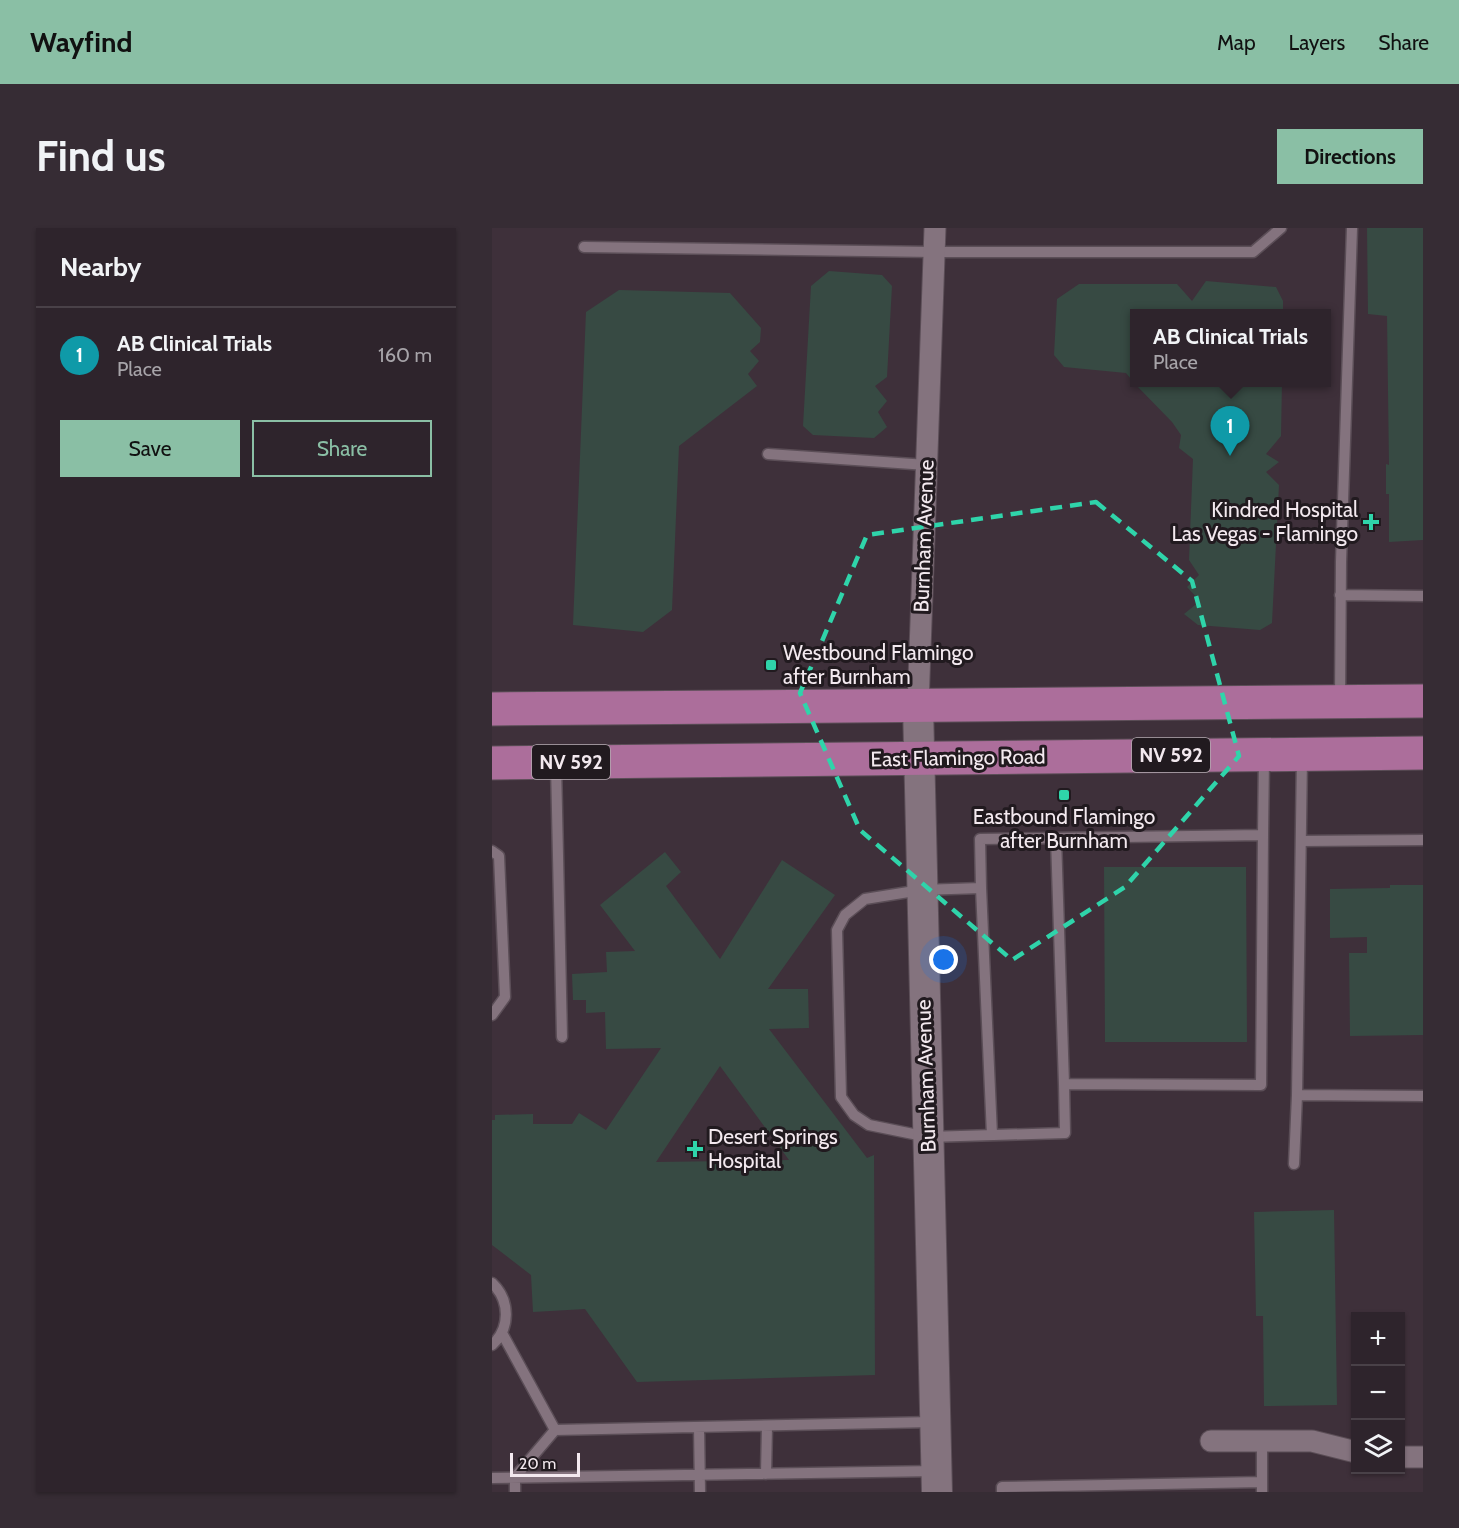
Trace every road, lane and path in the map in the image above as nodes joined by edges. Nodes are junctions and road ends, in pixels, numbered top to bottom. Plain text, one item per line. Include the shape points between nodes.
1 (935, 228) edge
2 (1281, 228) edge
3 (1352, 228) edge
4 (584, 248) dead end
5 (934, 252) junction
6 (768, 453) dead end
7 (927, 465) junction
8 (1340, 595) junction
9 (1423, 596) edge
10 (1423, 701) edge
11 (1340, 702) junction
12 (918, 706) junction
13 (492, 709) edge
14 (1302, 753) junction
15 (1423, 753) edge
16 (1264, 754) junction
17 (918, 759) junction
18 (556, 762) junction
19 (492, 763) edge
20 (1263, 835) junction
21 (1056, 838) junction
22 (1423, 840) edge
23 (1302, 841) junction
24 (492, 851) edge
25 (981, 888) junction
26 (921, 890) junction
27 (492, 1015) edge
28 (562, 1037) dead end
29 (1064, 1084) junction
30 (1297, 1095) junction
31 (1423, 1096) edge
32 (992, 1135) junction
33 (928, 1137) junction
34 (1294, 1164) dead end
35 (492, 1283) edge
36 (502, 1333) junction
37 (492, 1345) edge
38 (936, 1422) junction
39 (767, 1426) junction
40 (699, 1427) junction
41 (555, 1430) junction
42 (1262, 1440) junction
43 (1211, 1442) dead end
44 (1351, 1451) edge
45 (1423, 1456) edge
46 (1405, 1457) edge
47 (699, 1474) junction
48 (766, 1474) junction
49 (515, 1477) junction
50 (492, 1478) edge
51 (937, 1482) edge
52 (1262, 1487) edge
53 (515, 1492) edge
54 (700, 1492) edge
55 (1002, 1492) edge

1 - 5 street, Burnham Avenue
2 - 5 lane via 1253,252
3 - 8 lane
4 - 5 lane
5 - 7 street, Burnham Avenue
6 - 7 lane
7 - 12 street, Burnham Avenue
8 - 9 lane
8 - 11 lane
10 - 11 main road
11 - 12 main road
12 - 13 main road
12 - 17 street, Burnham Avenue
14 - 15 main road, East Flamingo Road / NV 592
14 - 16 main road, East Flamingo Road / NV 592
14 - 23 lane
16 - 17 main road, East Flamingo Road / NV 592
16 - 20 lane
17 - 18 main road, East Flamingo Road / NV 592
17 - 26 street, Burnham Avenue
18 - 19 main road, East Flamingo Road / NV 592
18 - 28 lane
20 - 21 lane
20 - 29 lane via 1261,1085
21 - 25 lane via 980,839
21 - 29 lane
22 - 23 lane
23 - 30 lane
24 - 27 lane via 499,856 505,997
25 - 26 lane
25 - 32 lane
26 - 33 street, Burnham Avenue
26 - 33 lane via 866,899 845,915 837,930 841,1097 854,1115 869,1125
29 - 32 lane via 1065,1133
30 - 31 lane
30 - 34 lane
32 - 33 lane
33 - 38 street, Burnham Avenue
35 - 36 lane via 504,1298 507,1310
36 - 37 lane
36 - 41 lane
38 - 39 lane
38 - 51 street, Burnham Avenue
39 - 40 lane
39 - 48 lane
40 - 41 lane
40 - 47 lane
41 - 49 lane
42 - 43 street
42 - 44 street via 1312,1441
42 - 52 lane
45 - 46 street
47 - 48 lane
47 - 49 lane
47 - 54 lane
48 - 51 lane
49 - 50 lane
49 - 53 lane
52 - 55 lane via 1002,1487

